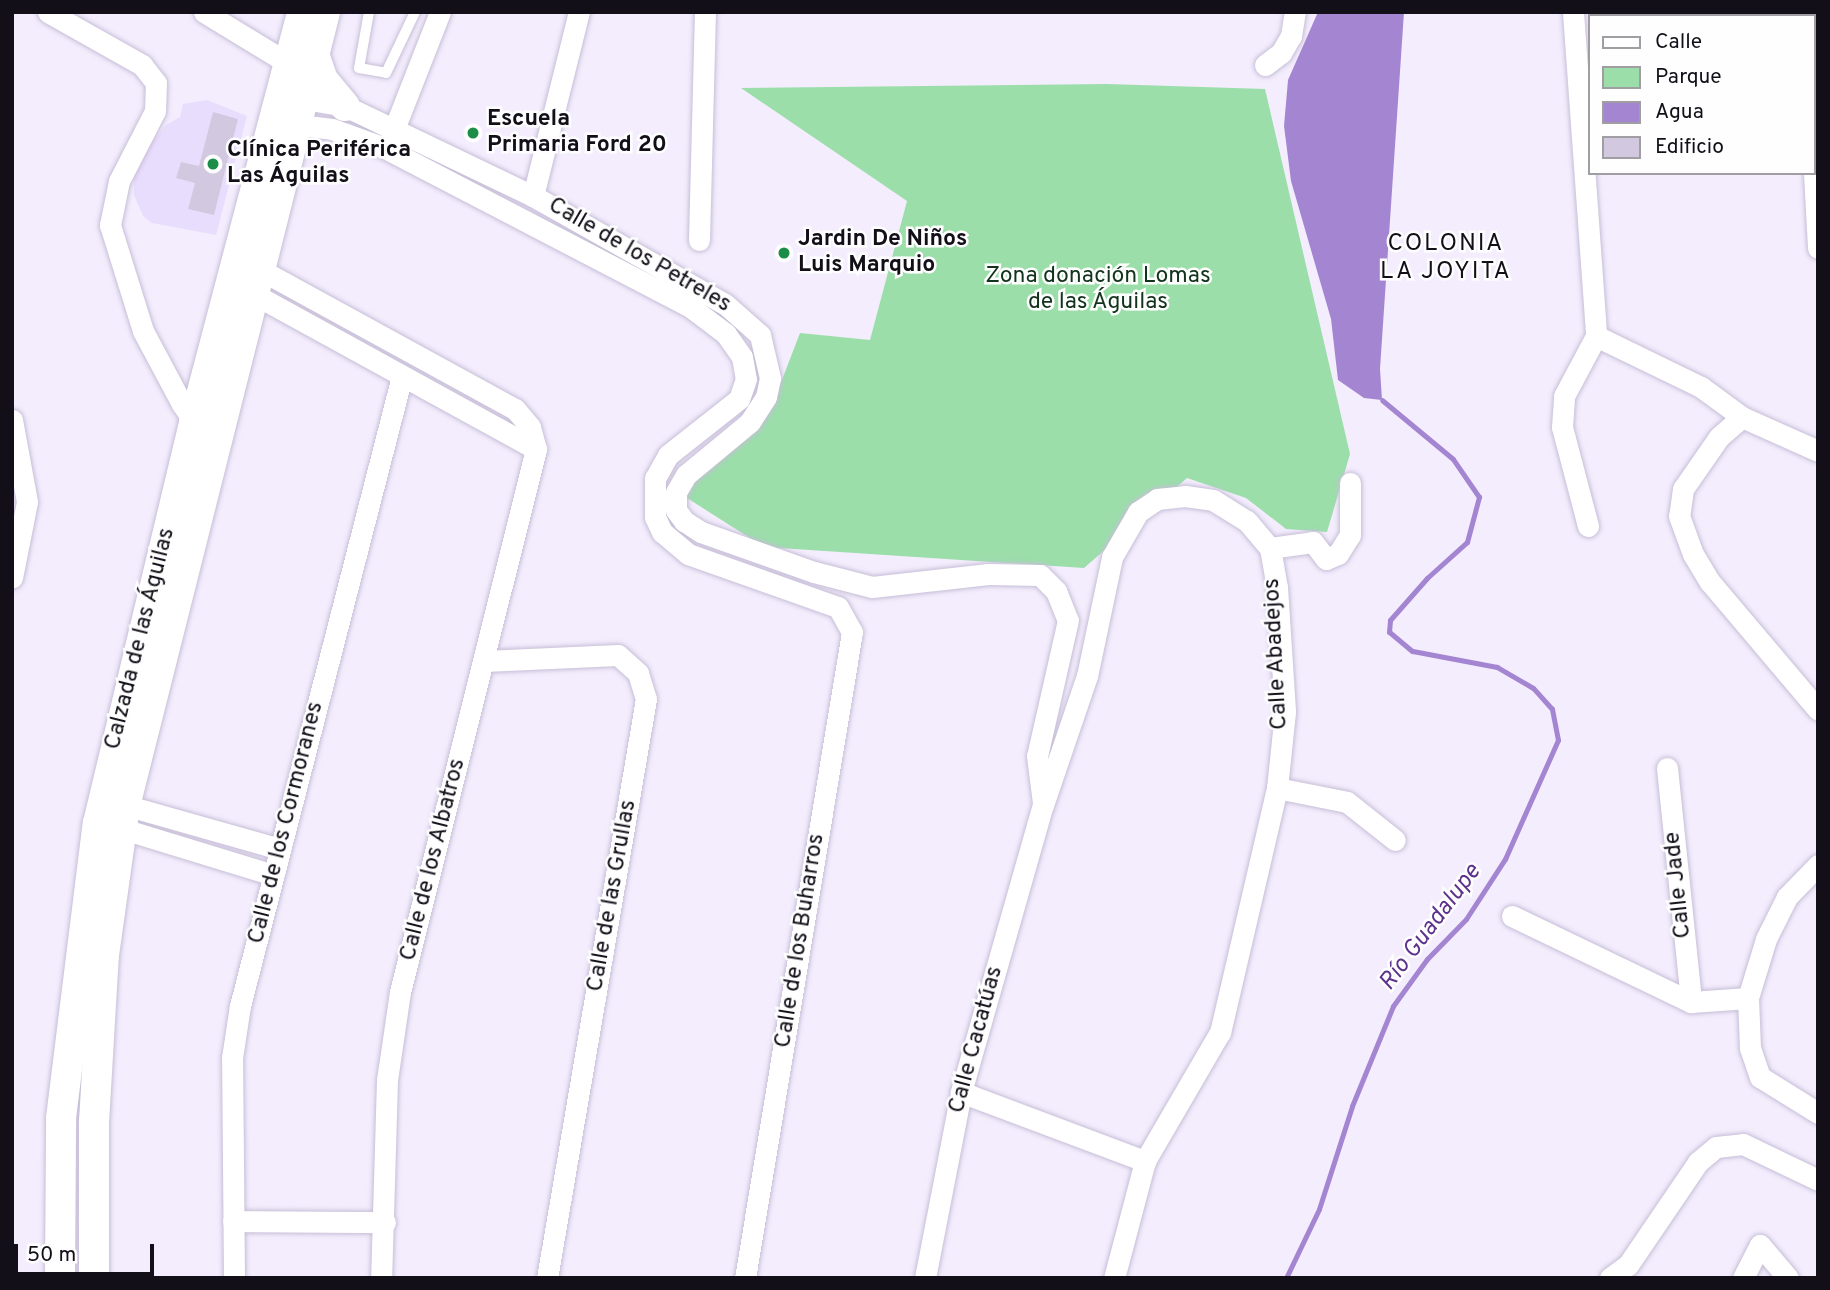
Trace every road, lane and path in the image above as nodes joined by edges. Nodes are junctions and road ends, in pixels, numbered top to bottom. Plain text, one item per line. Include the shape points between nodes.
1 (48, 12) edge
2 (204, 12) edge
3 (302, 12) edge
4 (325, 12) edge
5 (369, 12) edge
6 (415, 12) edge
7 (440, 12) edge
8 (579, 12) edge
9 (705, 12) edge
10 (1296, 12) edge
11 (1573, 12) edge
12 (301, 59) junction
13 (1265, 65) dead end
14 (345, 106) junction
15 (288, 110) junction
16 (396, 127) junction
17 (385, 148) junction
18 (1814, 175) edge
19 (533, 195) junction
20 (699, 240) dead end
21 (1818, 248) edge
22 (256, 281) junction
23 (1596, 336) junction
24 (402, 376) junction
25 (1742, 417) junction
26 (12, 420) edge
27 (205, 426) junction
28 (1818, 444) edge
29 (536, 449) junction
30 (1818, 451) edge
31 (1350, 482) dead end
32 (1588, 526) dead end
33 (1270, 548) junction
34 (12, 578) edge
35 (838, 607) joint
36 (484, 661) junction
37 (1818, 710) edge
38 (1667, 768) dead end
39 (1277, 788) junction
40 (1043, 805) junction
41 (112, 813) junction
42 (1395, 840) dead end
43 (280, 849) junction
44 (1818, 865) edge
45 (274, 875) junction
46 (1512, 916) dead end
47 (1748, 998) junction
48 (1690, 1002) junction
49 (961, 1092) junction
50 (1818, 1113) edge
51 (1145, 1161) junction
52 (1818, 1180) edge
53 (233, 1221) junction
54 (385, 1223) junction
55 (60, 1278) edge
56 (94, 1278) edge
57 (234, 1278) edge
58 (381, 1278) edge
59 (547, 1278) edge
60 (745, 1278) edge
61 (925, 1278) edge
62 (1114, 1278) edge
63 (1610, 1278) edge
64 (1743, 1278) edge
65 (1788, 1278) edge

1 - 27 street via 142,65 156,83 155,111 119,181 110,225 143,331
2 - 12 street
3 - 12 main road, Calzada de las Águilas
4 - 12 main road, Calzada de las Águilas
5 - 6 lane via 359,68 386,73
7 - 16 street
8 - 19 street
9 - 20 street
10 - 13 street via 1291,36 1281,53
11 - 23 street
12 - 14 main road
12 - 15 main road, Calzada de las Águilas
14 - 15 street, Calle de los Petreles
14 - 16 street, Calle de los Petreles
15 - 17 street, Calle de los Petreles
15 - 22 main road, Calzada de las Águilas
15 - 27 main road, Calzada de las Águilas
16 - 17 street
16 - 19 street, Calle de los Petreles
17 - 35 street, Calle de los Petreles via 689,306 726,334 742,357 746,379 739,399 668,455 655,478 655,517 662,532 688,554
18 - 21 street
19 - 40 street, Calle de los Petreles via 725,304 760,335 770,378 766,397 750,422 686,475 676,492 676,510 684,521 701,532 814,572 872,587 988,573 1040,575 1056,591 1068,620 1037,756
22 - 24 street
22 - 27 main road, Calzada de las Águilas
22 - 29 street via 515,409 530,427
23 - 25 street via 1701,387
23 - 32 street via 1564,396 1562,427
24 - 29 street
24 - 43 street, Calle de los Cormoranes
25 - 30 street
25 - 37 street via 1719,437 1683,489 1679,516 1710,582
26 - 34 street via 27,502
27 - 41 main road, Calzada de las Águilas
28 - 30 street
29 - 36 street, Calle de los Albatros
31 - 33 street via 1350,535 1338,554 1326,559 1313,542
33 - 39 street, Calle Abadejos via 1277,587 1284,712
33 - 40 street, Calle Abadejos via 1247,521 1213,500 1157,499 1138,512 1112,557 1087,676
35 - 60 street, Calle de los Buharros via 852,632
36 - 54 street, Calle de los Albatros via 400,992 387,1080
36 - 59 street, Calle de las Grullas via 618,655 638,673 646,699
38 - 48 street, Calle Jade
39 - 42 street via 1347,802
39 - 51 street, Calle Abadejos via 1220,1032
40 - 49 street, Calle Cacatúas
41 - 43 street
41 - 45 street
41 - 55 main road, Calzada de las Águilas via 61,1118
41 - 56 main road, Calzada de las Águilas via 94,1122
43 - 45 street, Calle de los Cormoranes
44 - 47 street via 1787,897 1766,939
45 - 53 street, Calle de los Cormoranes via 240,1006 232,1058
46 - 48 street
47 - 48 street
47 - 50 street via 1751,1048 1760,1077
49 - 51 street
49 - 61 street, Calle Cacatúas
51 - 62 street, Calle Abadejos
52 - 63 street via 1743,1144 1716,1147 1698,1162 1628,1265
53 - 54 street
53 - 57 street, Calle de los Cormoranes
54 - 58 street, Calle de los Albatros
64 - 65 street via 1760,1245

